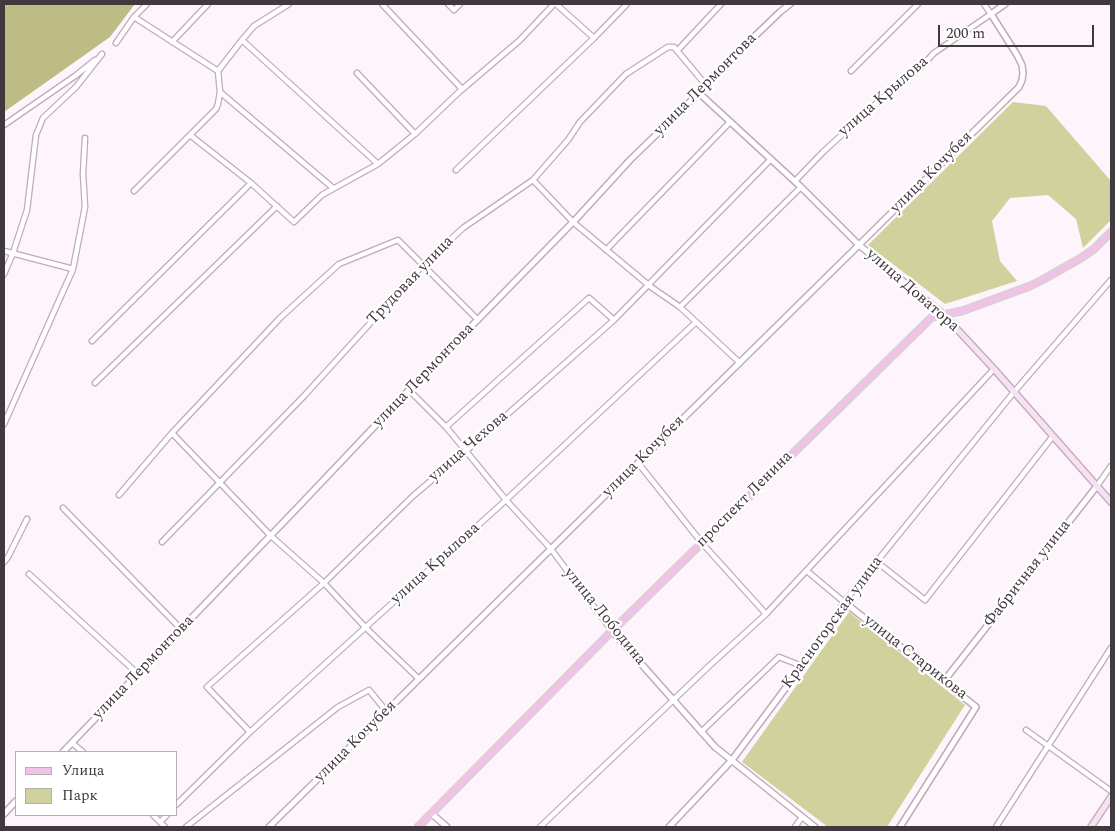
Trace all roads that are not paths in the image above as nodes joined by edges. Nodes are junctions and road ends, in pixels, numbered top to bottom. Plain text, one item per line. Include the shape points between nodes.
1 (147, 4) edge
2 (208, 4) edge
3 (290, 4) edge
4 (382, 4) edge
5 (448, 4) edge
6 (460, 4) edge
7 (555, 4) edge
8 (627, 4) edge
9 (721, 4) edge
10 (790, 4) edge
11 (918, 4) edge
12 (984, 4) edge
13 (1005, 4) edge
14 (990, 14) junction
15 (134, 17) junction
16 (594, 38) junction
17 (242, 40) junction
18 (172, 42) junction
19 (116, 43) dead end
20 (677, 51) junction
21 (218, 71) junction
22 (851, 71) dead end
23 (357, 73) dead end
24 (705, 84) junction
25 (462, 89) junction
26 (220, 92) junction
27 (699, 93) junction
28 (730, 122) junction
29 (4, 125) edge
30 (415, 134) junction
31 (190, 135) junction
32 (85, 138) dead end
33 (771, 159) junction
34 (378, 164) junction
35 (456, 170) dead end
36 (532, 180) junction
37 (795, 181) junction
38 (252, 184) junction
39 (801, 187) junction
40 (333, 188) junction
41 (134, 191) dead end
42 (277, 206) junction
43 (573, 222) junction
44 (1111, 232) edge
45 (859, 245) junction
46 (606, 250) junction
47 (4, 251) edge
48 (13, 254) junction
49 (423, 265) junction
50 (72, 268) junction
51 (4, 274) edge
52 (1111, 280) edge
53 (648, 285) junction
54 (680, 307) junction
55 (943, 314) junction
56 (478, 320) junction
57 (614, 320) junction
58 (696, 322) junction
59 (92, 341) dead end
60 (740, 363) junction
61 (994, 369) junction
62 (95, 383) dead end
63 (409, 390) junction
64 (1014, 392) junction
65 (4, 424) edge
66 (446, 427) junction
67 (172, 433) junction
68 (1053, 436) junction
69 (466, 451) junction
70 (638, 463) junction
71 (1111, 466) edge
72 (220, 483) junction
73 (1097, 486) junction
74 (119, 495) dead end
75 (506, 500) junction
76 (1111, 502) edge
77 (63, 508) dead end
78 (27, 519) dead end
79 (270, 536) junction
80 (162, 542) dead end
81 (702, 543) junction
82 (551, 549) junction
83 (4, 562) edge
84 (877, 562) junction
85 (807, 571) junction
86 (30, 574) dead end
87 (324, 584) junction
88 (844, 602) junction
89 (766, 614) junction
90 (366, 628) junction
91 (181, 629) junction
92 (612, 630) junction
93 (1111, 648) edge
94 (802, 666) junction
95 (138, 674) junction
96 (420, 679) junction
97 (944, 681) junction
98 (673, 700) junction
99 (387, 712) junction
100 (1026, 730) dead end
101 (250, 732) junction
102 (701, 732) junction
103 (72, 743) junction
104 (1048, 746) junction
105 (64, 751) edge
106 (82, 751) edge
107 (732, 760) junction
108 (1111, 791) edge
109 (1111, 797) edge
110 (15, 802) edge
111 (178, 803) edge
112 (4, 814) edge
113 (432, 814) junction
114 (154, 816) edge
115 (165, 816) edge
116 (802, 818) junction
117 (160, 822) junction
118 (165, 827) edge
119 (186, 827) edge
120 (269, 827) edge
121 (418, 827) edge
122 (447, 827) edge
123 (540, 827) edge
124 (669, 827) edge
125 (796, 827) edge
126 (815, 827) edge
127 (900, 827) edge
128 (996, 827) edge
129 (1091, 827) edge

1 - 15 street
2 - 18 street
3 - 17 street via 254,26
4 - 25 street
5 - 6 street via 454,10
7 - 16 street
7 - 25 street via 520,40
8 - 16 street
9 - 20 street
10 - 24 street, улица Лермонтова
11 - 22 street
12 - 14 street
13 - 14 street, улица Крылова
14 - 37 street, улица Крылова via 934,53 822,152
14 - 45 street, улица Кочубея via 1022,65 1019,87
15 - 18 street
15 - 19 street
16 - 35 street
17 - 21 street
17 - 34 street
18 - 21 street
20 - 24 street
20 - 36 street, Трудовая улица via 674,47 668,48 626,74 580,122
21 - 26 street
23 - 30 street
24 - 27 street, улица Лермонтова
25 - 30 street
26 - 31 street via 216,109
26 - 40 street
27 - 28 street, улица Доватора
27 - 43 street, улица Лермонтова via 630,160
28 - 33 street, улица Доватора
28 - 46 street
29 - 48 street via 102,54 76,87 43,118 36,135 26,210
30 - 34 street
31 - 38 street
31 - 41 street
32 - 50 street via 85,207
33 - 37 street, улица Доватора
33 - 53 street, улица Чехова
34 - 40 street
36 - 43 street
36 - 49 street, Трудовая улица via 463,228
37 - 39 street, улица Доватора
38 - 42 street
38 - 59 street
39 - 45 street, улица Доватора
39 - 54 street
40 - 42 street via 294,222
42 - 62 street
43 - 46 street
43 - 56 street, улица Лермонтова
44 - 55 main road, проспект Ленина via 1094,249 1044,279 962,311
45 - 55 street, улица Доватора
45 - 60 street, улица Кочубея
46 - 53 street
47 - 48 street
48 - 50 street
48 - 51 street
49 - 56 street
49 - 67 street via 398,240 339,264 280,318
49 - 72 street, Трудовая улица
50 - 65 street
52 - 64 street
53 - 54 street
53 - 57 street, улица Чехова
54 - 58 street
55 - 61 main road, улица Доватора
55 - 81 main road, проспект Ленина via 932,317 919,328
56 - 63 street, улица Лермонтова
57 - 66 street via 589,298
57 - 69 street, улица Чехова
58 - 60 street
58 - 75 street, улица Крылова
60 - 70 street, улица Кочубея
61 - 64 main road, улица Доватора
61 - 85 street
63 - 66 street, улица Лободина
63 - 79 street, улица Лермонтова
64 - 68 main road, улица Доватора
64 - 84 street, Красногорская улица
66 - 69 street, улица Лободина
67 - 72 street
67 - 74 street
68 - 73 main road, улица Доватора
68 - 84 street via 925,600
69 - 75 street, улица Лободина
69 - 87 street, улица Чехова via 414,496
70 - 81 street
70 - 82 street, улица Кочубея
71 - 73 street, Фабричная улица
72 - 79 street
72 - 80 street, Трудовая улица
73 - 76 main road, улица Доватора
73 - 97 street, Фабричная улица
75 - 82 street, улица Лободина
75 - 90 street, улица Крылова
77 - 91 street
78 - 83 street
79 - 87 street
79 - 91 street, улица Лермонтова
81 - 89 street
81 - 92 main road, проспект Ленина
82 - 92 street, улица Лободина
82 - 96 street, улица Кочубея
84 - 88 street, Красногорская улица
85 - 88 street, улица Старикова
85 - 89 street
86 - 95 street
87 - 90 street
87 - 101 street, улица Чехова via 207,687
88 - 94 street, Красногорская улица
88 - 97 street, улица Старикова
89 - 98 street
90 - 96 street
90 - 101 street, улица Крылова
91 - 95 street, улица Лермонтова
92 - 98 street, улица Лободина
92 - 113 main road, проспект Ленина
93 - 104 street
94 - 102 street via 779,657
94 - 107 street, Красногорская улица
95 - 103 street, улица Лермонтова
96 - 99 street, улица Кочубея
97 - 127 street, улица Старикова via 976,707
98 - 102 street, улица Лободина
98 - 123 street
99 - 119 street via 369,690 338,707
99 - 120 street, улица Кочубея
100 - 104 street
101 - 111 street, улица Крылова
102 - 107 street, улица Лободина
103 - 105 street, улица Лермонтова
103 - 106 street
104 - 108 street
104 - 128 street
107 - 116 street, улица Лободина
107 - 124 street, Красногорская улица
109 - 129 main road
110 - 112 street
113 - 121 main road, проспект Ленина
113 - 122 street
114 - 117 street
115 - 117 street
116 - 125 street
116 - 126 street, улица Лободина
117 - 118 street

